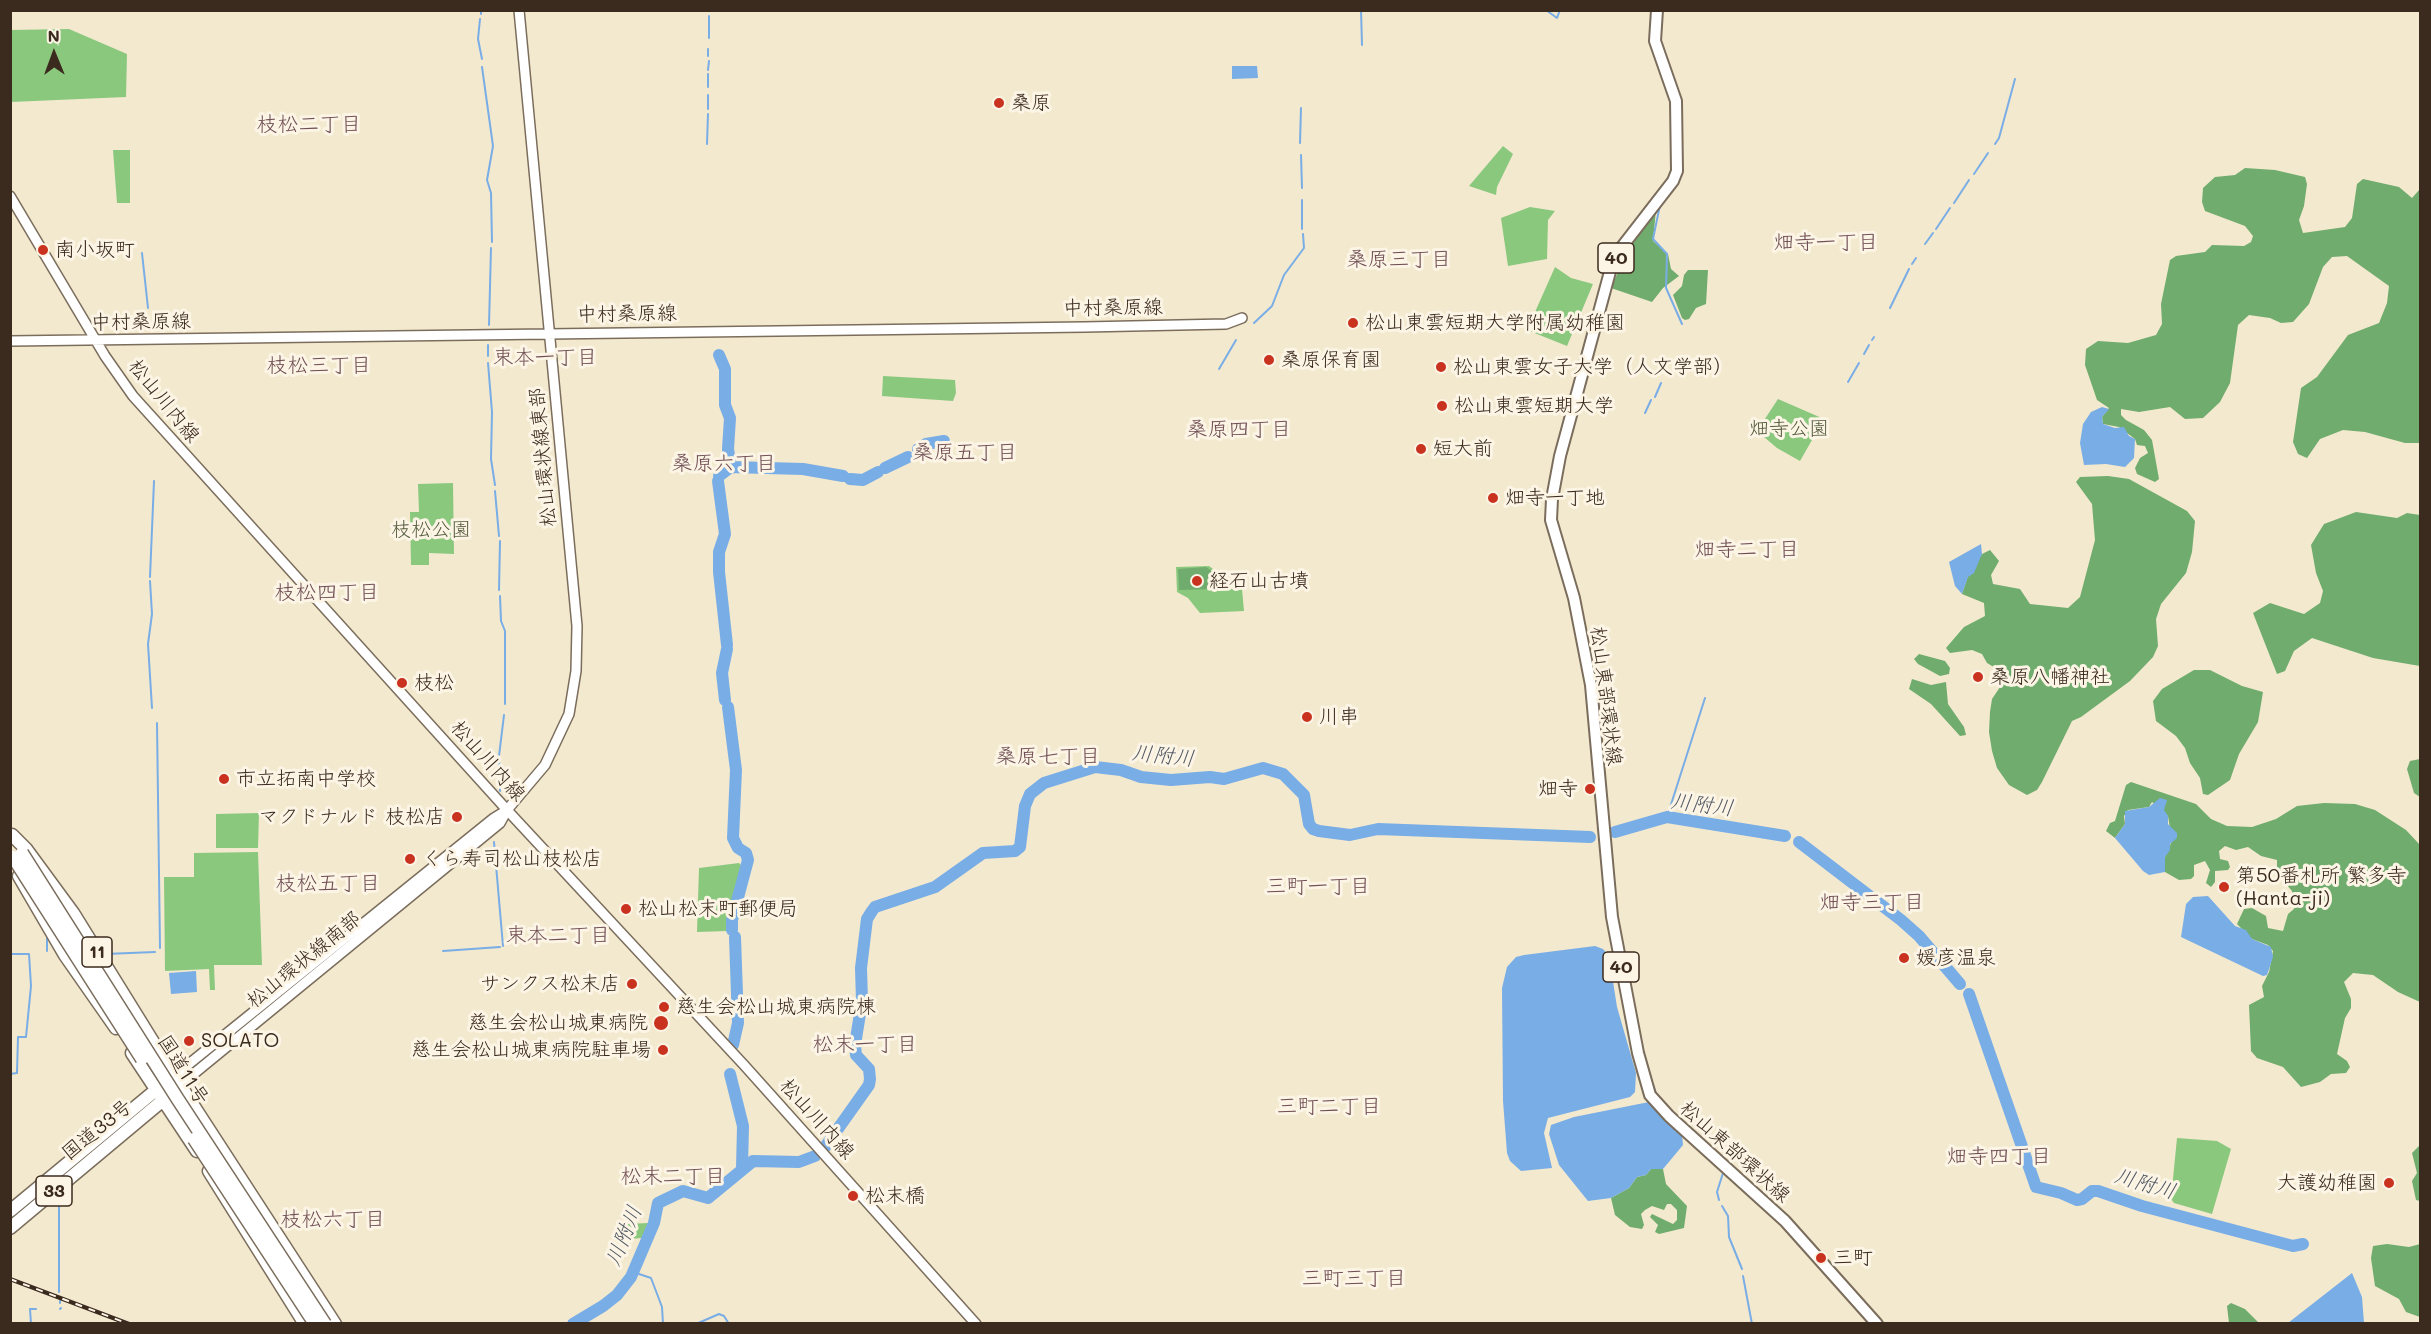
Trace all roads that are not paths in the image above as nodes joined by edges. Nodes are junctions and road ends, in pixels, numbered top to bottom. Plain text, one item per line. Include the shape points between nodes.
1 (519, 10) edge
2 (1657, 10) edge
3 (10, 196) edge
4 (1242, 318) dead end
5 (549, 333) junction
6 (96, 340) junction
7 (10, 341) edge
8 (507, 810) junction
9 (11, 833) edge
10 (14, 856) edge
11 (177, 1080) junction
12 (156, 1089) junction
13 (164, 1100) junction
14 (94, 1150) junction
15 (10, 1211) edge
16 (10, 1228) edge
17 (305, 1323) edge
18 (315, 1323) edge
19 (325, 1323) edge
20 (335, 1323) edge
21 (976, 1323) edge
22 (1876, 1323) edge

1 - 5 street, 松山環状線東部
2 - 22 main road, 松山東部環状線 / 40 via 1657,51 1676,101 1677,171 1611,268 1552,499 1551,520 1574,598 1589,677 1612,917 1650,1095 1785,1221
3 - 6 street, 松山川内線
4 - 5 street, 中村桑原線 via 1227,324
5 - 6 street, 中村桑原線
5 - 8 street, 松山環状線東部 via 576,617 576,671 572,704 553,752
6 - 7 street, 中村桑原線
6 - 8 street, 松山川内線 via 133,396
8 - 11 street, 松山環状線南部
8 - 21 street, 松山川内線
9 - 10 highway, 国道11号 / 11
9 - 11 highway, 国道11号 / 11 via 73,913
10 - 12 highway, 国道11号 / 11 via 65,955
10 - 18 highway, 国道11号 / 11, bridge
10 - 19 highway, 国道11号 / 11, bridge
11 - 12 highway, 国道33号 / 33
11 - 13 highway, 国道33号 / 33
11 - 20 highway, 11
12 - 13 highway, 国道11号 / 11
12 - 14 highway, 国道33号 / 33
13 - 14 highway, 国道33号 / 33
13 - 17 highway, 11
14 - 15 highway, 国道33号 / 33
14 - 16 highway, 国道33号 / 33

